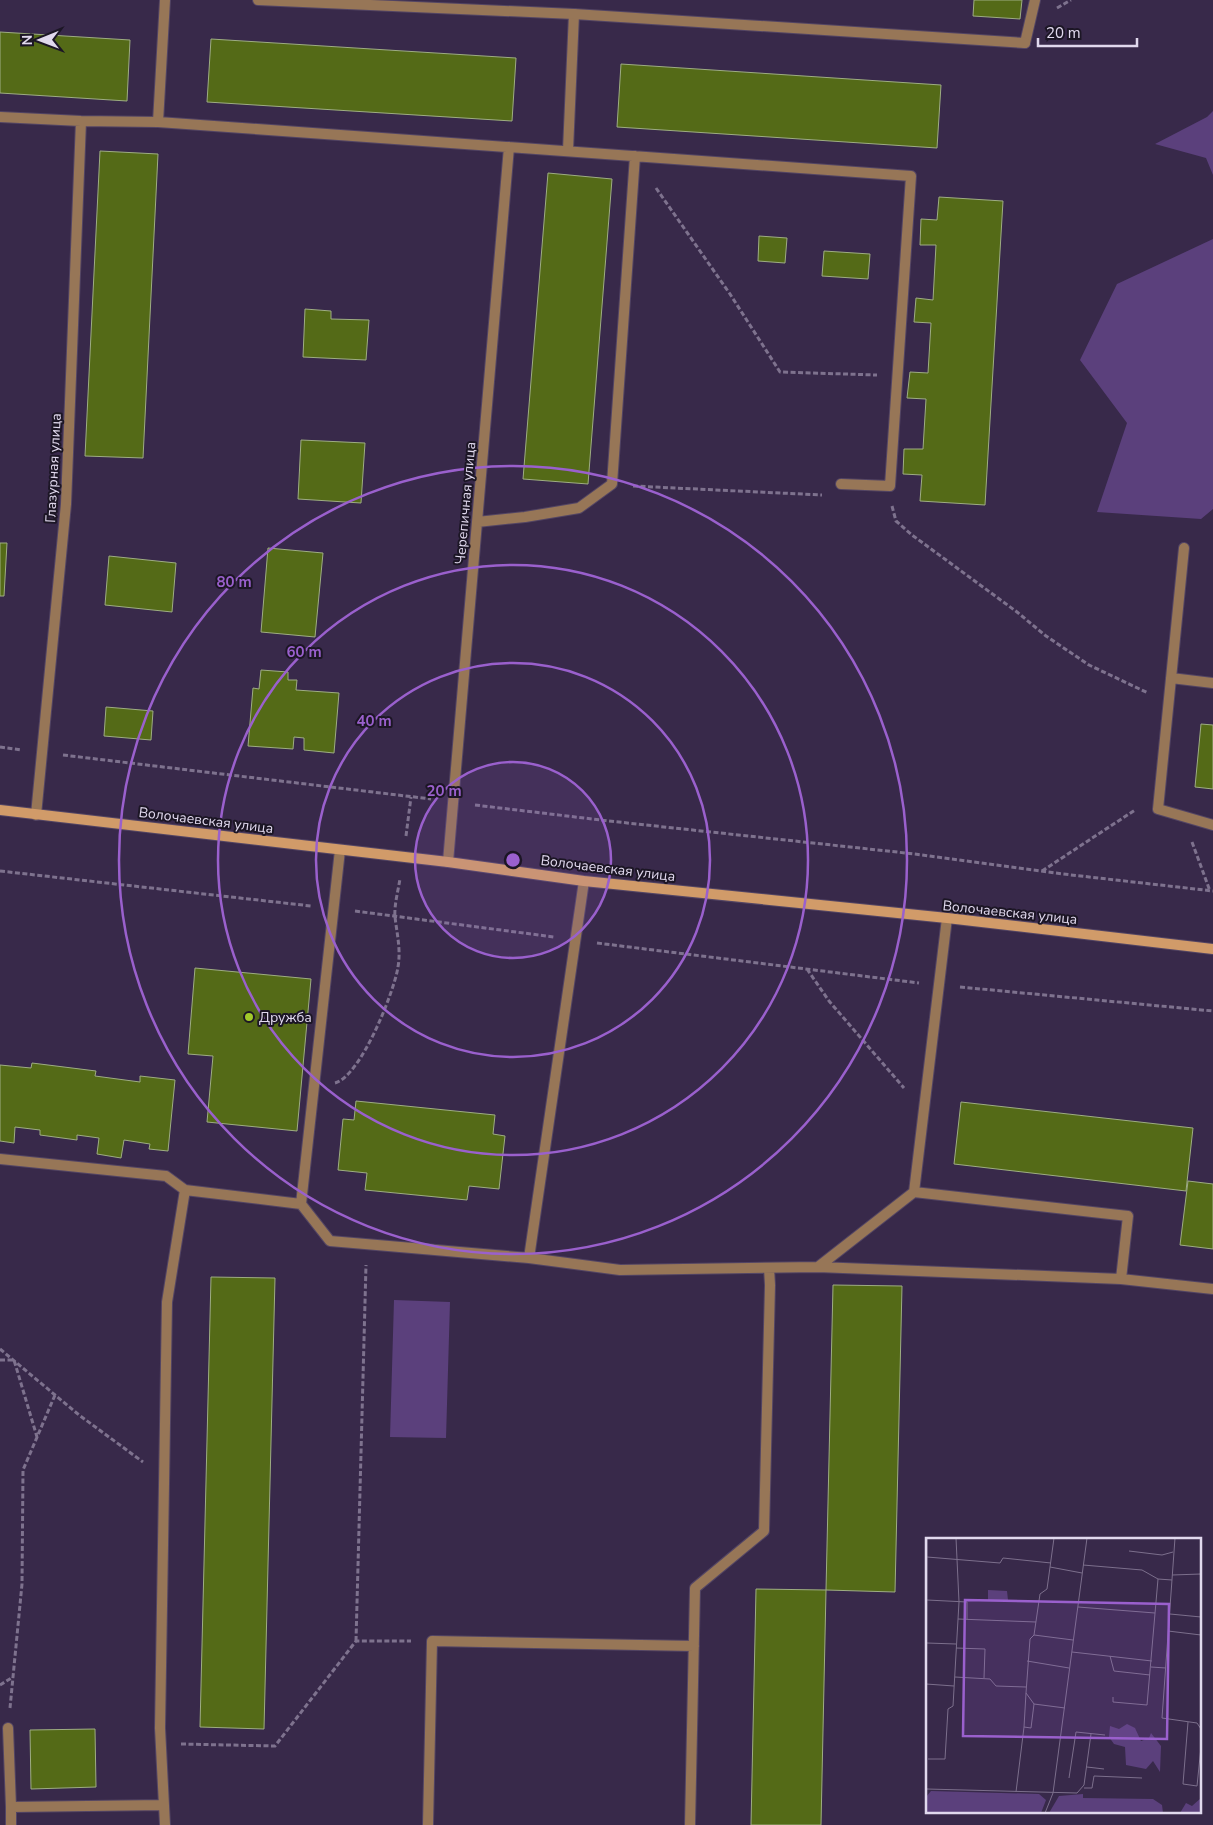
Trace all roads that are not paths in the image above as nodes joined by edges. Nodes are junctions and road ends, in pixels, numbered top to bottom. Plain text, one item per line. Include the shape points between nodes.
1 (165, 0) edge
2 (258, 0) edge
3 (1035, 0) edge
4 (574, 14) junction
5 (0, 117) edge
6 (81, 121) junction
7 (158, 122) junction
8 (509, 147) junction
9 (568, 150) junction
10 (635, 156) junction
11 (841, 484) dead end
12 (477, 522) junction
13 (1184, 548) dead end
14 (1171, 678) junction
15 (1213, 683) edge
16 (0, 810) edge
17 (36, 815) junction
18 (1213, 825) edge
19 (340, 850) junction
20 (448, 862) junction
21 (584, 881) junction
22 (947, 918) junction
23 (1213, 949) edge
24 (0, 1159) edge
25 (184, 1190) junction
26 (914, 1192) junction
27 (300, 1204) junction
28 (529, 1258) junction
29 (818, 1267) junction
30 (769, 1268) junction
31 (1121, 1279) junction
32 (1213, 1289) edge
33 (694, 1646) junction
34 (8, 1728) road end
35 (164, 1805) junction
36 (11, 1807) junction
37 (11, 1825) edge
38 (165, 1825) edge
39 (428, 1825) edge
40 (690, 1825) edge

1 - 7 street
2 - 4 street
3 - 4 street via 1025,43
4 - 9 street
5 - 6 street
6 - 7 street
6 - 17 street, Глазурная улица via 66,504
7 - 8 street
8 - 9 street
8 - 12 street, Черепичная улица
9 - 10 street
10 - 11 street via 911,176 890,486
10 - 12 street via 612,484 579,508
12 - 20 street, Черепичная улица
13 - 14 street
14 - 15 street
14 - 18 street via 1158,809
16 - 17 street, Волочаевская улица
17 - 19 street, Волочаевская улица
19 - 20 street, Волочаевская улица
19 - 27 street
20 - 21 street, Волочаевская улица
21 - 22 street, Волочаевская улица
21 - 28 street
22 - 23 street, Волочаевская улица
22 - 26 street
24 - 25 street via 166,1176
25 - 27 street
25 - 35 street via 167,1302 161,1744
26 - 29 street
26 - 31 street via 1128,1216
27 - 28 street via 330,1241
28 - 30 street via 620,1270
29 - 30 street
29 - 31 street
30 - 33 street via 764,1531 695,1588
31 - 32 street
33 - 39 street via 432,1641
33 - 40 street
34 - 36 street
35 - 36 street
35 - 38 street
36 - 37 street

